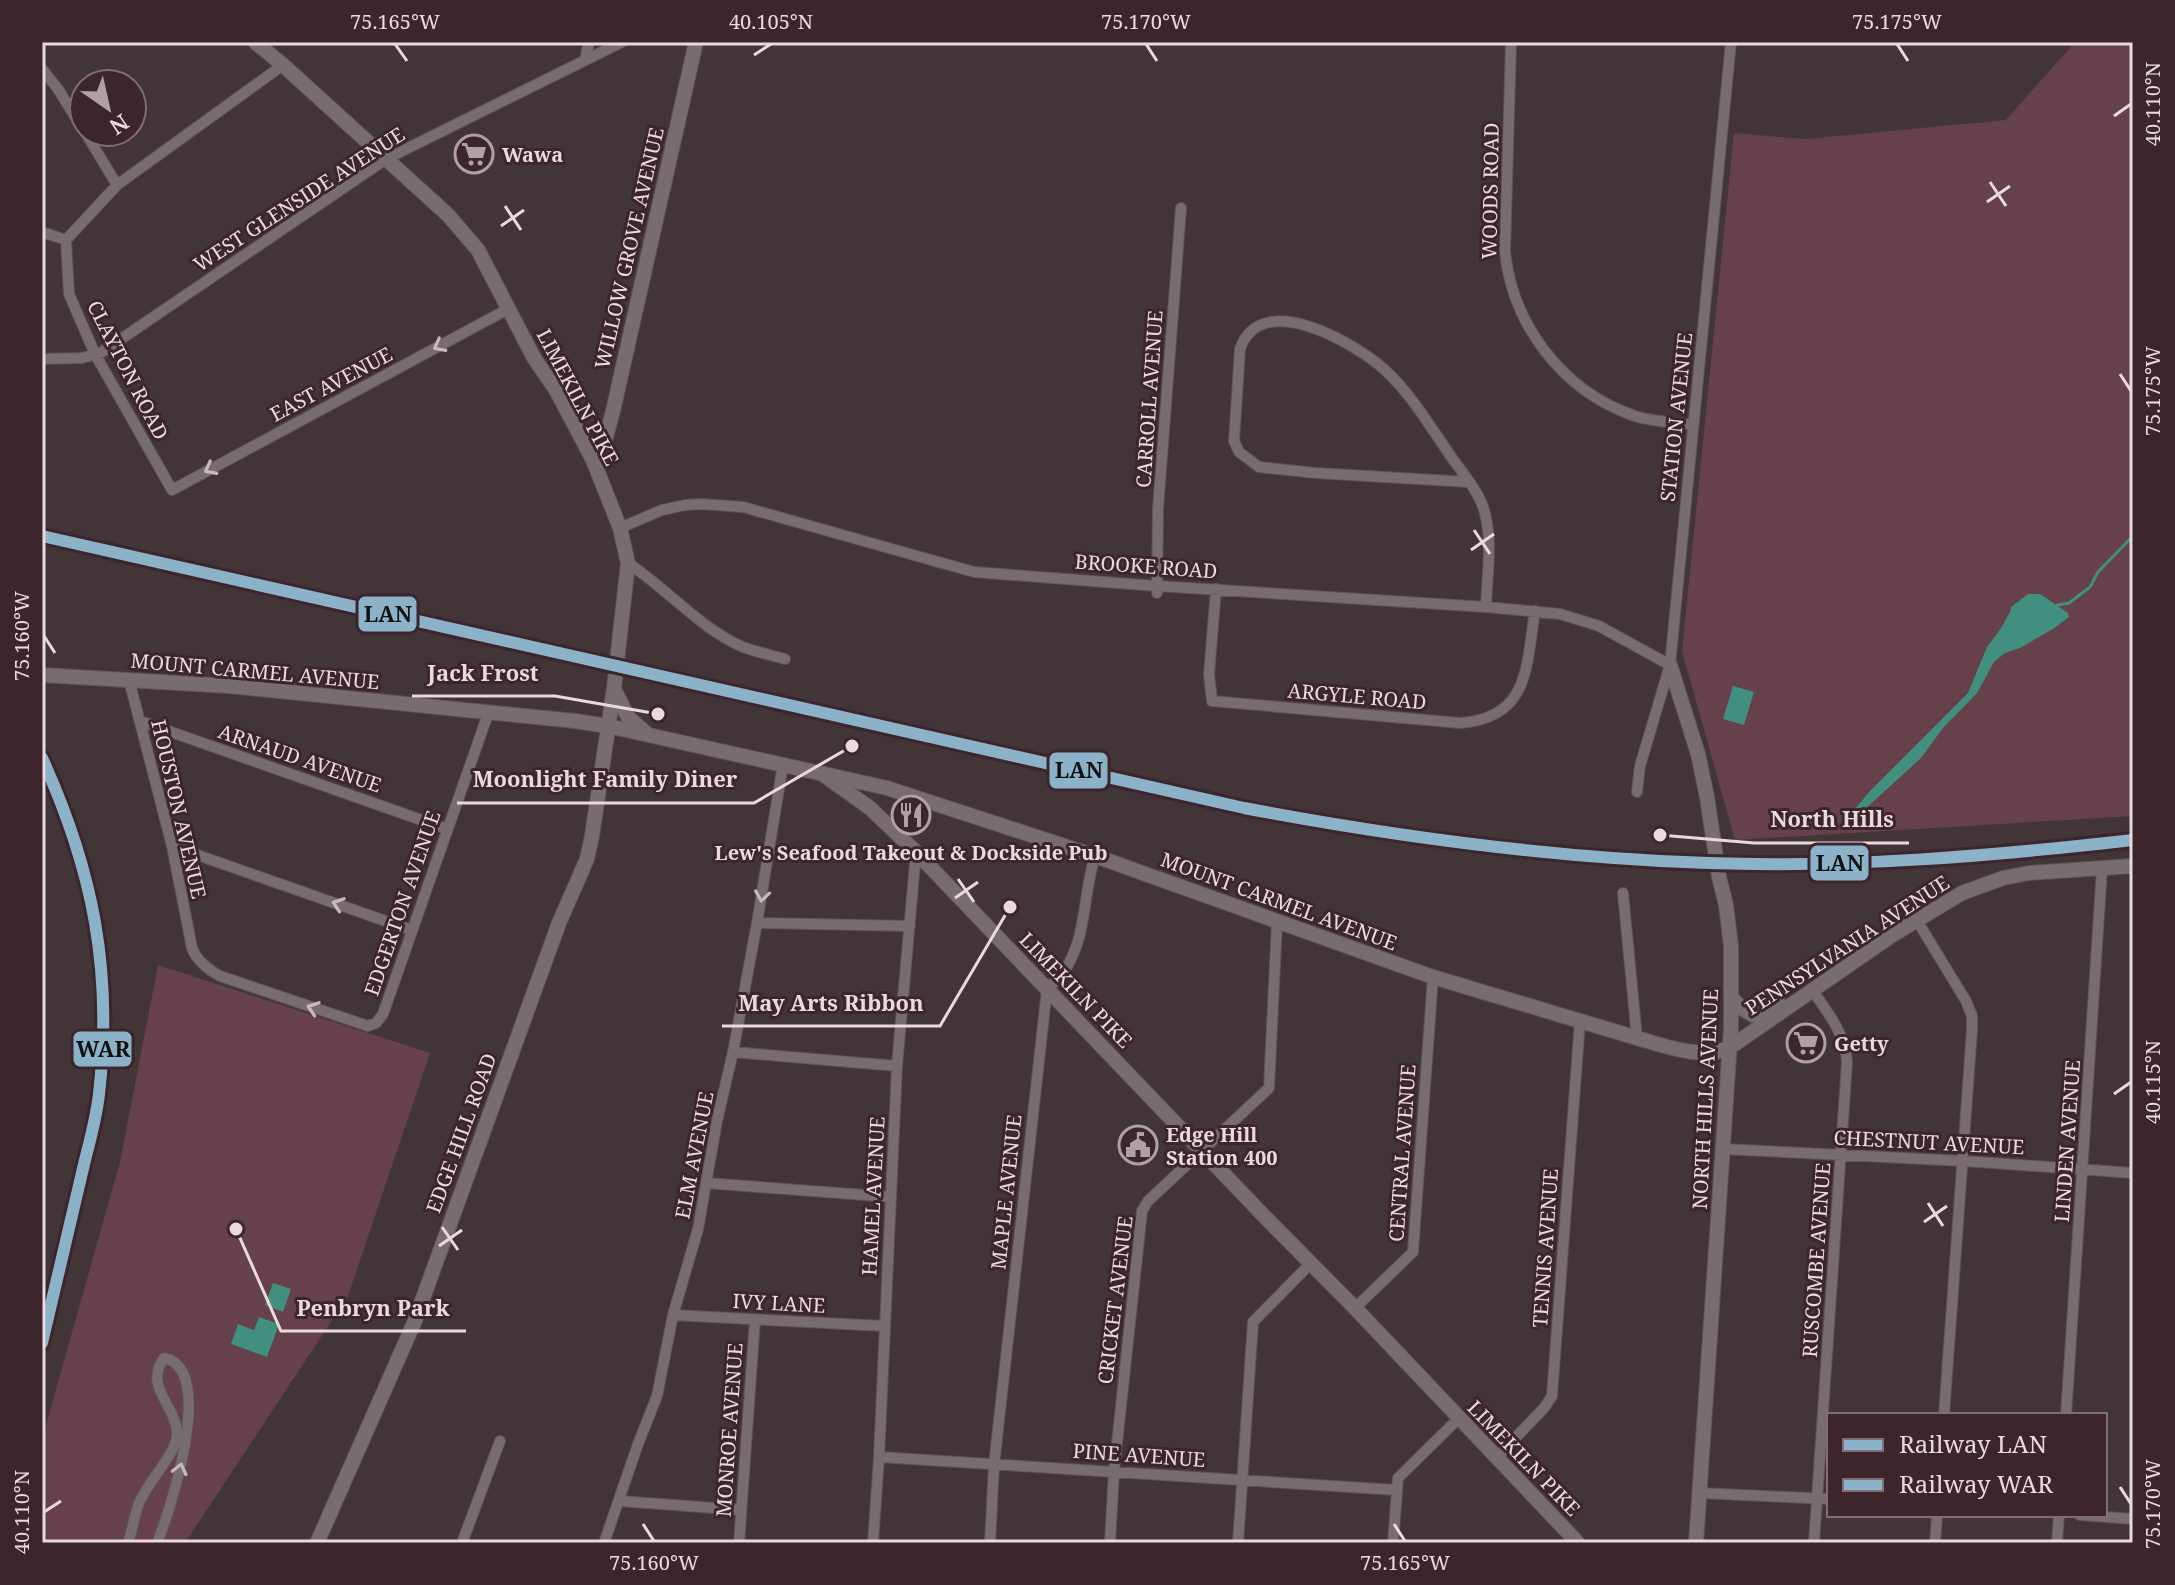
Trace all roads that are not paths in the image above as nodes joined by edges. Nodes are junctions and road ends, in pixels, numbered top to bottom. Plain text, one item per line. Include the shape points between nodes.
1 (255, 42) edge
2 (589, 42) edge
3 (622, 42) edge
4 (696, 42) edge
5 (1511, 42) edge
6 (1731, 42) edge
7 (585, 60) junction
8 (283, 65) junction
9 (42, 69) edge
10 (68, 105) edge
11 (94, 148) edge
12 (386, 159) junction
13 (117, 185) junction
14 (1181, 208) dead end
15 (42, 232) edge
16 (66, 240) junction
17 (508, 309) junction
18 (95, 354) junction
19 (42, 359) edge
20 (1693, 425) junction
21 (593, 460) junction
22 (1469, 482) junction
23 (172, 490) joint
24 (620, 528) junction
25 (628, 563) junction
26 (1216, 589) junction
27 (1157, 590) junction
28 (1486, 607) junction
29 (1535, 611) junction
30 (785, 659) dead end
31 (1670, 665) junction
32 (42, 675) edge
33 (129, 680) junction
34 (614, 686) junction
35 (488, 714) junction
36 (140, 721) junction
37 (608, 726) junction
38 (650, 736) junction
39 (783, 764) junction
40 (819, 772) junction
41 (1637, 792) dead end
42 (447, 829) junction
43 (172, 846) junction
44 (916, 852) junction
45 (1095, 856) junction
46 (2133, 866) edge
47 (2102, 869) junction
48 (1623, 893) dead end
49 (1916, 919) junction
50 (1277, 922) junction
51 (757, 923) junction
52 (910, 926) junction
53 (411, 930) junction
54 (1433, 977) junction
55 (1047, 989) junction
56 (1812, 990) junction
57 (1732, 998) junction
58 (383, 1014) joint
59 (1580, 1021) junction
60 (1637, 1038) junction
61 (1729, 1048) junction
62 (733, 1052) junction
63 (897, 1066) junction
64 (1723, 1149) junction
65 (1202, 1151) junction
66 (1841, 1156) junction
67 (1964, 1161) junction
68 (2083, 1169) junction
69 (2133, 1173) edge
70 (706, 1183) junction
71 (891, 1197) junction
72 (1310, 1264) junction
73 (1355, 1308) junction
74 (673, 1315) junction
75 (755, 1320) junction
76 (884, 1326) junction
77 (1827, 1413) edge
78 (1944, 1413) edge
79 (2066, 1413) edge
80 (1459, 1418) junction
81 (1827, 1422) edge
82 (500, 1441) dead end
83 (879, 1457) junction
84 (1497, 1457) junction
85 (994, 1465) junction
86 (1114, 1471) junction
87 (1242, 1481) junction
88 (1397, 1490) junction
89 (1700, 1493) junction
90 (1823, 1498) edge
91 (620, 1501) junction
92 (741, 1510) junction
93 (1937, 1517) edge
94 (2059, 1517) edge
95 (2106, 1517) edge
96 (2133, 1519) edge
97 (128, 1543) edge
98 (157, 1543) edge
99 (317, 1543) edge
100 (462, 1543) edge
101 (604, 1543) edge
102 (739, 1543) edge
103 (873, 1543) edge
104 (990, 1543) edge
105 (1110, 1543) edge
106 (1238, 1543) edge
107 (1393, 1543) edge
108 (1578, 1543) edge
109 (1696, 1543) edge
110 (1814, 1543) edge
111 (1935, 1543) edge
112 (2057, 1543) edge

1 - 8 main road, LIMEKILN PIKE
2 - 7 street
3 - 7 street, WEST GLENSIDE AVENUE
4 - 21 main road, WILLOW GROVE AVENUE via 613,411
5 - 20 street, WOODS ROAD via 1505,251 1521,311 1538,343 1588,392 1635,416
6 - 20 street, STATION AVENUE
7 - 12 street, WEST GLENSIDE AVENUE
8 - 12 main road, LIMEKILN PIKE
8 - 13 street
9 - 10 street
11 - 13 street
12 - 17 main road, LIMEKILN PIKE via 468,237
12 - 18 street, WEST GLENSIDE AVENUE
13 - 16 street
14 - 27 street, CARROLL AVENUE via 1158,509
15 - 16 street
16 - 18 street, CLAYTON ROAD via 69,294
17 - 21 main road, LIMEKILN PIKE
17 -> 23 street, EAST AVENUE
18 - 19 street, WEST GLENSIDE AVENUE
18 - 23 street, CLAYTON ROAD
20 - 31 street, STATION AVENUE
21 - 24 main road, LIMEKILN PIKE
22 - 22 street via 1259,467 1239,452 1234,441 1244,339 1269,321 1298,324 1347,344 1383,368 1409,396
22 - 28 street via 1488,526
24 - 25 main road, LIMEKILN PIKE
24 - 27 street, BROOKE ROAD via 685,505 743,507 974,572
25 - 30 street via 711,629 744,647
25 - 34 main road, LIMEKILN PIKE
26 - 27 street, BROOKE ROAD
26 - 28 street, BROOKE ROAD
26 - 29 street, ARGYLE ROAD via 1212,701 1460,723 1490,718 1512,702 1525,667
28 - 29 street, BROOKE ROAD
29 - 31 street, BROOKE ROAD via 1599,626
31 - 41 street, STATION AVENUE
31 - 57 main road, NORTH HILLS AVENUE via 1707,797 1726,905
32 - 33 main road, MOUNT CARMEL AVENUE
33 - 35 main road, MOUNT CARMEL AVENUE
33 - 36 street, HOUSTON AVENUE
34 - 37 main road, LIMEKILN PIKE
34 - 38 main road via 628,717
35 - 37 main road, MOUNT CARMEL AVENUE
35 - 42 street, EDGERTON AVENUE
36 - 42 street, ARNAUD AVENUE
36 - 43 street, HOUSTON AVENUE
37 - 38 main road, LIMEKILN PIKE
37 - 99 main road, EDGE HILL ROAD via 587,859 414,1323
38 - 39 main road, LIMEKILN PIKE
39 - 40 main road, LIMEKILN PIKE
39 -> 51 street, ELM AVENUE
40 - 44 main road, LIMEKILN PIKE via 870,808
40 - 45 main road, MOUNT CARMEL AVENUE via 887,788
42 - 53 street, EDGERTON AVENUE
53 -> 43 street
58 -> 43 street, HOUSTON AVENUE via 376,1023 360,1024 220,976 202,964 192,948
44 - 52 street, HAMEL AVENUE
44 - 55 main road, LIMEKILN PIKE
45 - 50 main road, MOUNT CARMEL AVENUE
45 - 55 street, MAPLE AVENUE via 1078,942 1062,974
46 - 47 main road, PENNSYLVANIA AVENUE
47 - 49 main road, PENNSYLVANIA AVENUE via 2003,878
47 - 68 street, LINDEN AVENUE
48 - 60 street
49 - 56 main road, PENNSYLVANIA AVENUE
49 - 67 street via 1972,1016
50 - 54 main road, MOUNT CARMEL AVENUE
50 - 65 street, CRICKET AVENUE via 1269,1088
51 - 52 street
51 - 62 street, ELM AVENUE
52 - 63 street, HAMEL AVENUE
53 - 58 street, EDGERTON AVENUE
54 - 59 main road, MOUNT CARMEL AVENUE
54 - 73 street, CENTRAL AVENUE via 1413,1252
55 - 65 main road, LIMEKILN PIKE
55 - 85 street, MAPLE AVENUE
56 - 57 main road via 1789,995 1753,1015
56 - 61 main road, PENNSYLVANIA AVENUE
56 - 66 street, RUSCOMBE AVENUE via 1847,1052
57 - 61 main road, NORTH HILLS AVENUE
59 - 60 main road, MOUNT CARMEL AVENUE
59 - 84 street, TENNIS AVENUE via 1552,1396
60 - 61 main road, MOUNT CARMEL AVENUE via 1704,1053
61 - 64 main road, NORTH HILLS AVENUE
62 - 63 street
62 - 70 street, ELM AVENUE
63 - 71 street, HAMEL AVENUE
64 - 66 street, CHESTNUT AVENUE
64 - 89 main road, NORTH HILLS AVENUE
65 - 72 main road, LIMEKILN PIKE
65 - 86 street, CRICKET AVENUE via 1142,1211
66 - 67 street, CHESTNUT AVENUE
66 - 77 street, RUSCOMBE AVENUE
67 - 68 street, CHESTNUT AVENUE
67 - 78 street
68 - 69 street, CHESTNUT AVENUE
68 - 79 street, LINDEN AVENUE
70 - 71 street
70 - 74 street, ELM AVENUE
71 - 76 street, HAMEL AVENUE
72 - 73 main road, LIMEKILN PIKE
72 - 87 street via 1253,1322
73 - 80 main road, LIMEKILN PIKE
74 - 75 street, IVY LANE
74 - 91 street, ELM AVENUE via 657,1396
75 - 76 street, IVY LANE
75 - 92 street, MONROE AVENUE
76 - 83 street, HAMEL AVENUE
80 - 84 main road, LIMEKILN PIKE
80 - 88 street via 1398,1478
81 - 90 street, RUSCOMBE AVENUE
82 - 100 street
83 - 85 street, PINE AVENUE
83 - 103 street, HAMEL AVENUE
84 - 108 main road, LIMEKILN PIKE
85 - 86 street, PINE AVENUE
85 - 104 street, MAPLE AVENUE
86 - 87 street, PINE AVENUE
86 - 105 street, CRICKET AVENUE
87 - 88 street, PINE AVENUE
87 - 106 street
88 - 107 street
89 - 90 street
89 - 109 main road, NORTH HILLS AVENUE
90 - 110 street, RUSCOMBE AVENUE
91 - 92 street
91 - 101 street, ELM AVENUE
92 - 102 street, MONROE AVENUE
93 - 111 street
94 - 112 street
95 - 96 street
98 -> 97 street via 187,1441 186,1376 178,1364 164,1358 156,1370 174,1417 176,1442 138,1506

